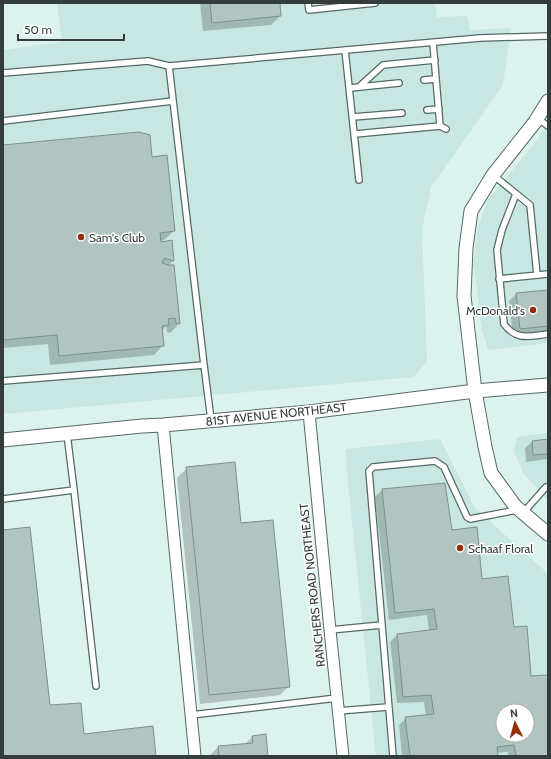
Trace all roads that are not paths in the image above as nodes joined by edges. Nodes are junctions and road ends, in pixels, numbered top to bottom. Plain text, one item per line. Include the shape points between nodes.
1 (308, 3) edge
2 (375, 3) edge
3 (548, 36) edge
4 (433, 43) junction
5 (346, 50) junction
6 (435, 60) junction
7 (169, 66) junction
8 (3, 73) edge
9 (436, 79) junction
10 (424, 80) dead end
11 (399, 83) dead end
12 (360, 86) junction
13 (350, 88) junction
14 (548, 100) edge
15 (173, 101) junction
16 (439, 109) junction
17 (427, 110) dead end
18 (402, 113) dead end
19 (353, 117) junction
20 (537, 118) junction
21 (3, 121) edge
22 (548, 126) edge
23 (355, 134) junction
24 (493, 175) junction
25 (359, 180) dead end
26 (516, 194) junction
27 (548, 274) edge
28 (537, 275) junction
29 (499, 279) junction
30 (548, 334) edge
31 (204, 365) junction
32 (3, 381) edge
33 (548, 385) edge
34 (475, 391) junction
35 (309, 412) junction
36 (211, 421) junction
37 (163, 425) junction
38 (67, 433) junction
39 (3, 440) edge
40 (548, 487) edge
41 (74, 490) junction
42 (3, 499) edge
43 (521, 511) junction
44 (548, 534) edge
45 (382, 625) junction
46 (330, 630) junction
47 (96, 686) dead end
48 (337, 698) junction
49 (388, 707) junction
50 (338, 711) junction
51 (191, 715) junction
52 (195, 756) edge
53 (343, 756) edge
54 (393, 756) edge

1 - 2 lane via 309,10
3 - 4 lane via 480,38
4 - 5 lane
4 - 6 lane
5 - 7 lane
5 - 13 lane
6 - 9 lane
6 - 12 lane via 383,65
7 - 8 lane via 148,61
7 - 15 lane
9 - 10 lane
9 - 16 lane
11 - 12 lane
12 - 13 lane
13 - 19 lane
14 - 20 street
15 - 21 lane
15 - 31 lane
16 - 17 lane
16 - 23 lane via 443,127
18 - 19 lane
19 - 23 lane
20 - 22 lane
20 - 24 street
23 - 25 lane
24 - 26 lane
24 - 34 street via 471,211 466,248 464,296
26 - 28 lane via 530,205
26 - 29 lane via 497,250
27 - 28 lane
28 - 29 lane
29 - 30 lane via 504,324 508,330 516,336 523,337
31 - 32 lane
31 - 36 lane
33 - 34 street, 81ST AVENUE NORTHEAST
34 - 35 street, 81ST AVENUE NORTHEAST
34 - 43 street via 491,473
35 - 36 street, 81ST AVENUE NORTHEAST
35 - 46 street, RANCHERS ROAD NORTHEAST
36 - 37 street, 81ST AVENUE NORTHEAST
37 - 38 street, 81ST AVENUE NORTHEAST
37 - 51 street
38 - 39 street, 81ST AVENUE NORTHEAST
38 - 41 lane
40 - 43 lane
41 - 42 lane
41 - 47 lane
43 - 44 street
43 - 45 lane via 470,519 444,467 435,461 373,467 369,471
45 - 46 lane
45 - 49 lane
46 - 48 street, RANCHERS ROAD NORTHEAST
48 - 50 street, RANCHERS ROAD NORTHEAST
48 - 51 lane
49 - 50 lane
49 - 54 lane
50 - 53 street, RANCHERS ROAD NORTHEAST
51 - 52 street

